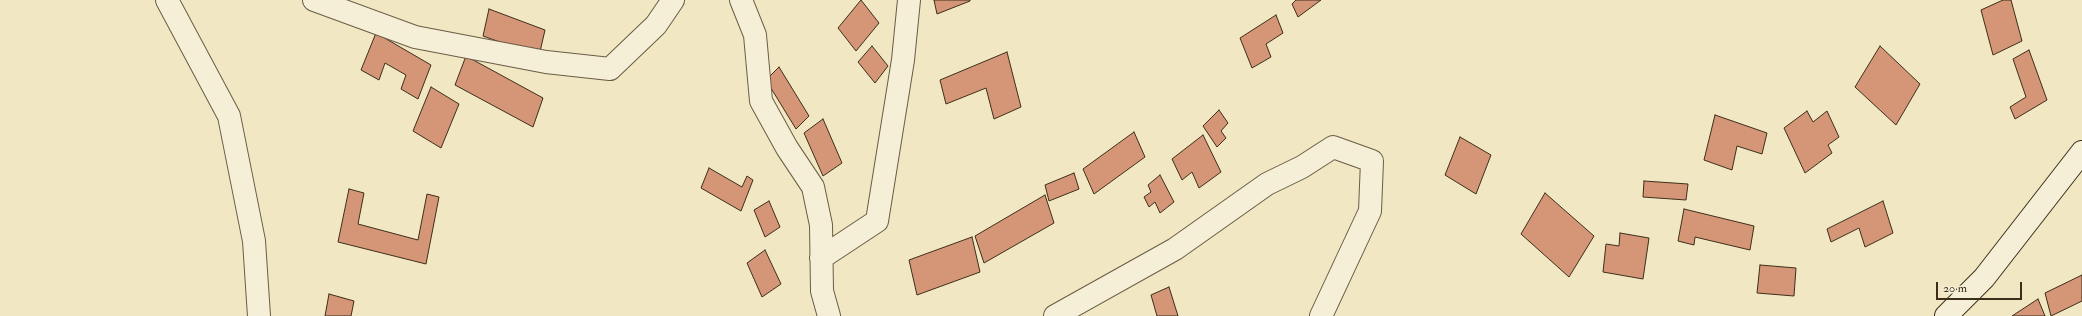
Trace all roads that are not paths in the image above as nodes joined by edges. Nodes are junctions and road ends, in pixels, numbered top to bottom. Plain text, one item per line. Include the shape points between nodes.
1 (167, 0) edge
2 (314, 0) edge
3 (673, 0) edge
4 (741, 0) edge
5 (909, 0) edge
6 (2082, 152) edge
7 (821, 258) junction
8 (259, 316) edge
9 (828, 316) edge
10 (1055, 316) edge
11 (1321, 316) edge
12 (1946, 316) edge

1 - 8 street via 229,116 254,241
2 - 3 street via 415,37 546,62 610,69 656,25
4 - 7 street via 756,35 761,101 812,187 821,225
5 - 7 street via 903,60 877,221
6 - 12 street via 1984,278
7 - 9 street via 822,291
10 - 11 street via 1175,249 1267,184 1302,167 1333,147 1372,161 1370,211

